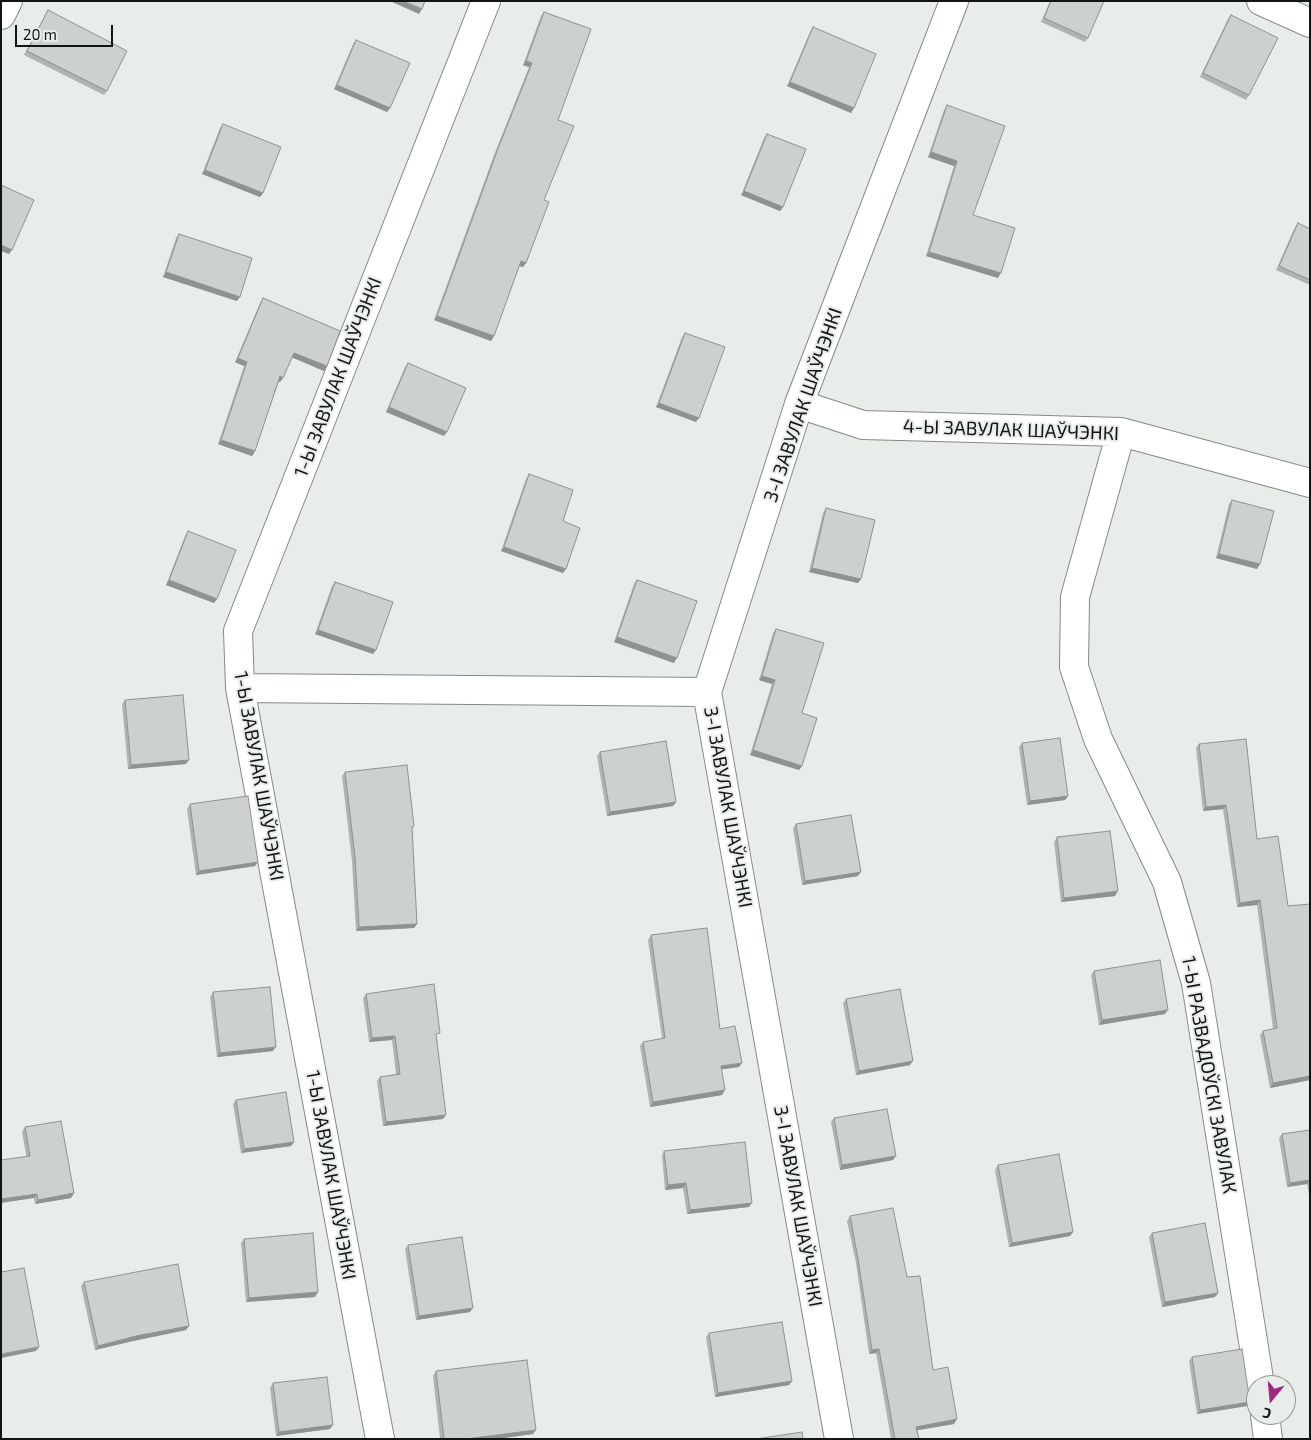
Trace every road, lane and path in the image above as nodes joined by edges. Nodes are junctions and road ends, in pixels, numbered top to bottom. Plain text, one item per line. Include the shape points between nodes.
1 (8, 1) edge
2 (486, 1) edge
3 (954, 1) edge
4 (1261, 1) edge
5 (1, 15) edge
6 (1310, 22) edge
7 (799, 404) junction
8 (1121, 432) junction
9 (1310, 484) edge
10 (240, 688) junction
11 (707, 692) junction
12 (1258, 1375) edge
13 (1266, 1425) edge
14 (380, 1439) edge
15 (839, 1439) edge
16 (1268, 1439) edge

1 - 5 street
2 - 10 street, 1-Ы ЗАВУЛАК ШАЎЧЭНКІ via 238,632
3 - 7 street, 3-І ЗАВУЛАК ШАЎЧЭНКІ
4 - 6 street
7 - 8 street, 4-Ы ЗАВУЛАК ШАЎЧЭНКІ via 863,425
7 - 11 street, 3-І ЗАВУЛАК ШАЎЧЭНКІ
8 - 9 street, 4-Ы ЗАВУЛАК ШАЎЧЭНКІ
8 - 12 street, 1-Ы РАЗВАДОЎСКІ ЗАВУЛАК via 1075,597 1074,667 1098,739 1167,882 1196,984
10 - 11 street
10 - 14 street, 1-Ы ЗАВУЛАК ШАЎЧЭНКІ
11 - 15 street, 3-І ЗАВУЛАК ШАЎЧЭНКІ
13 - 16 street

